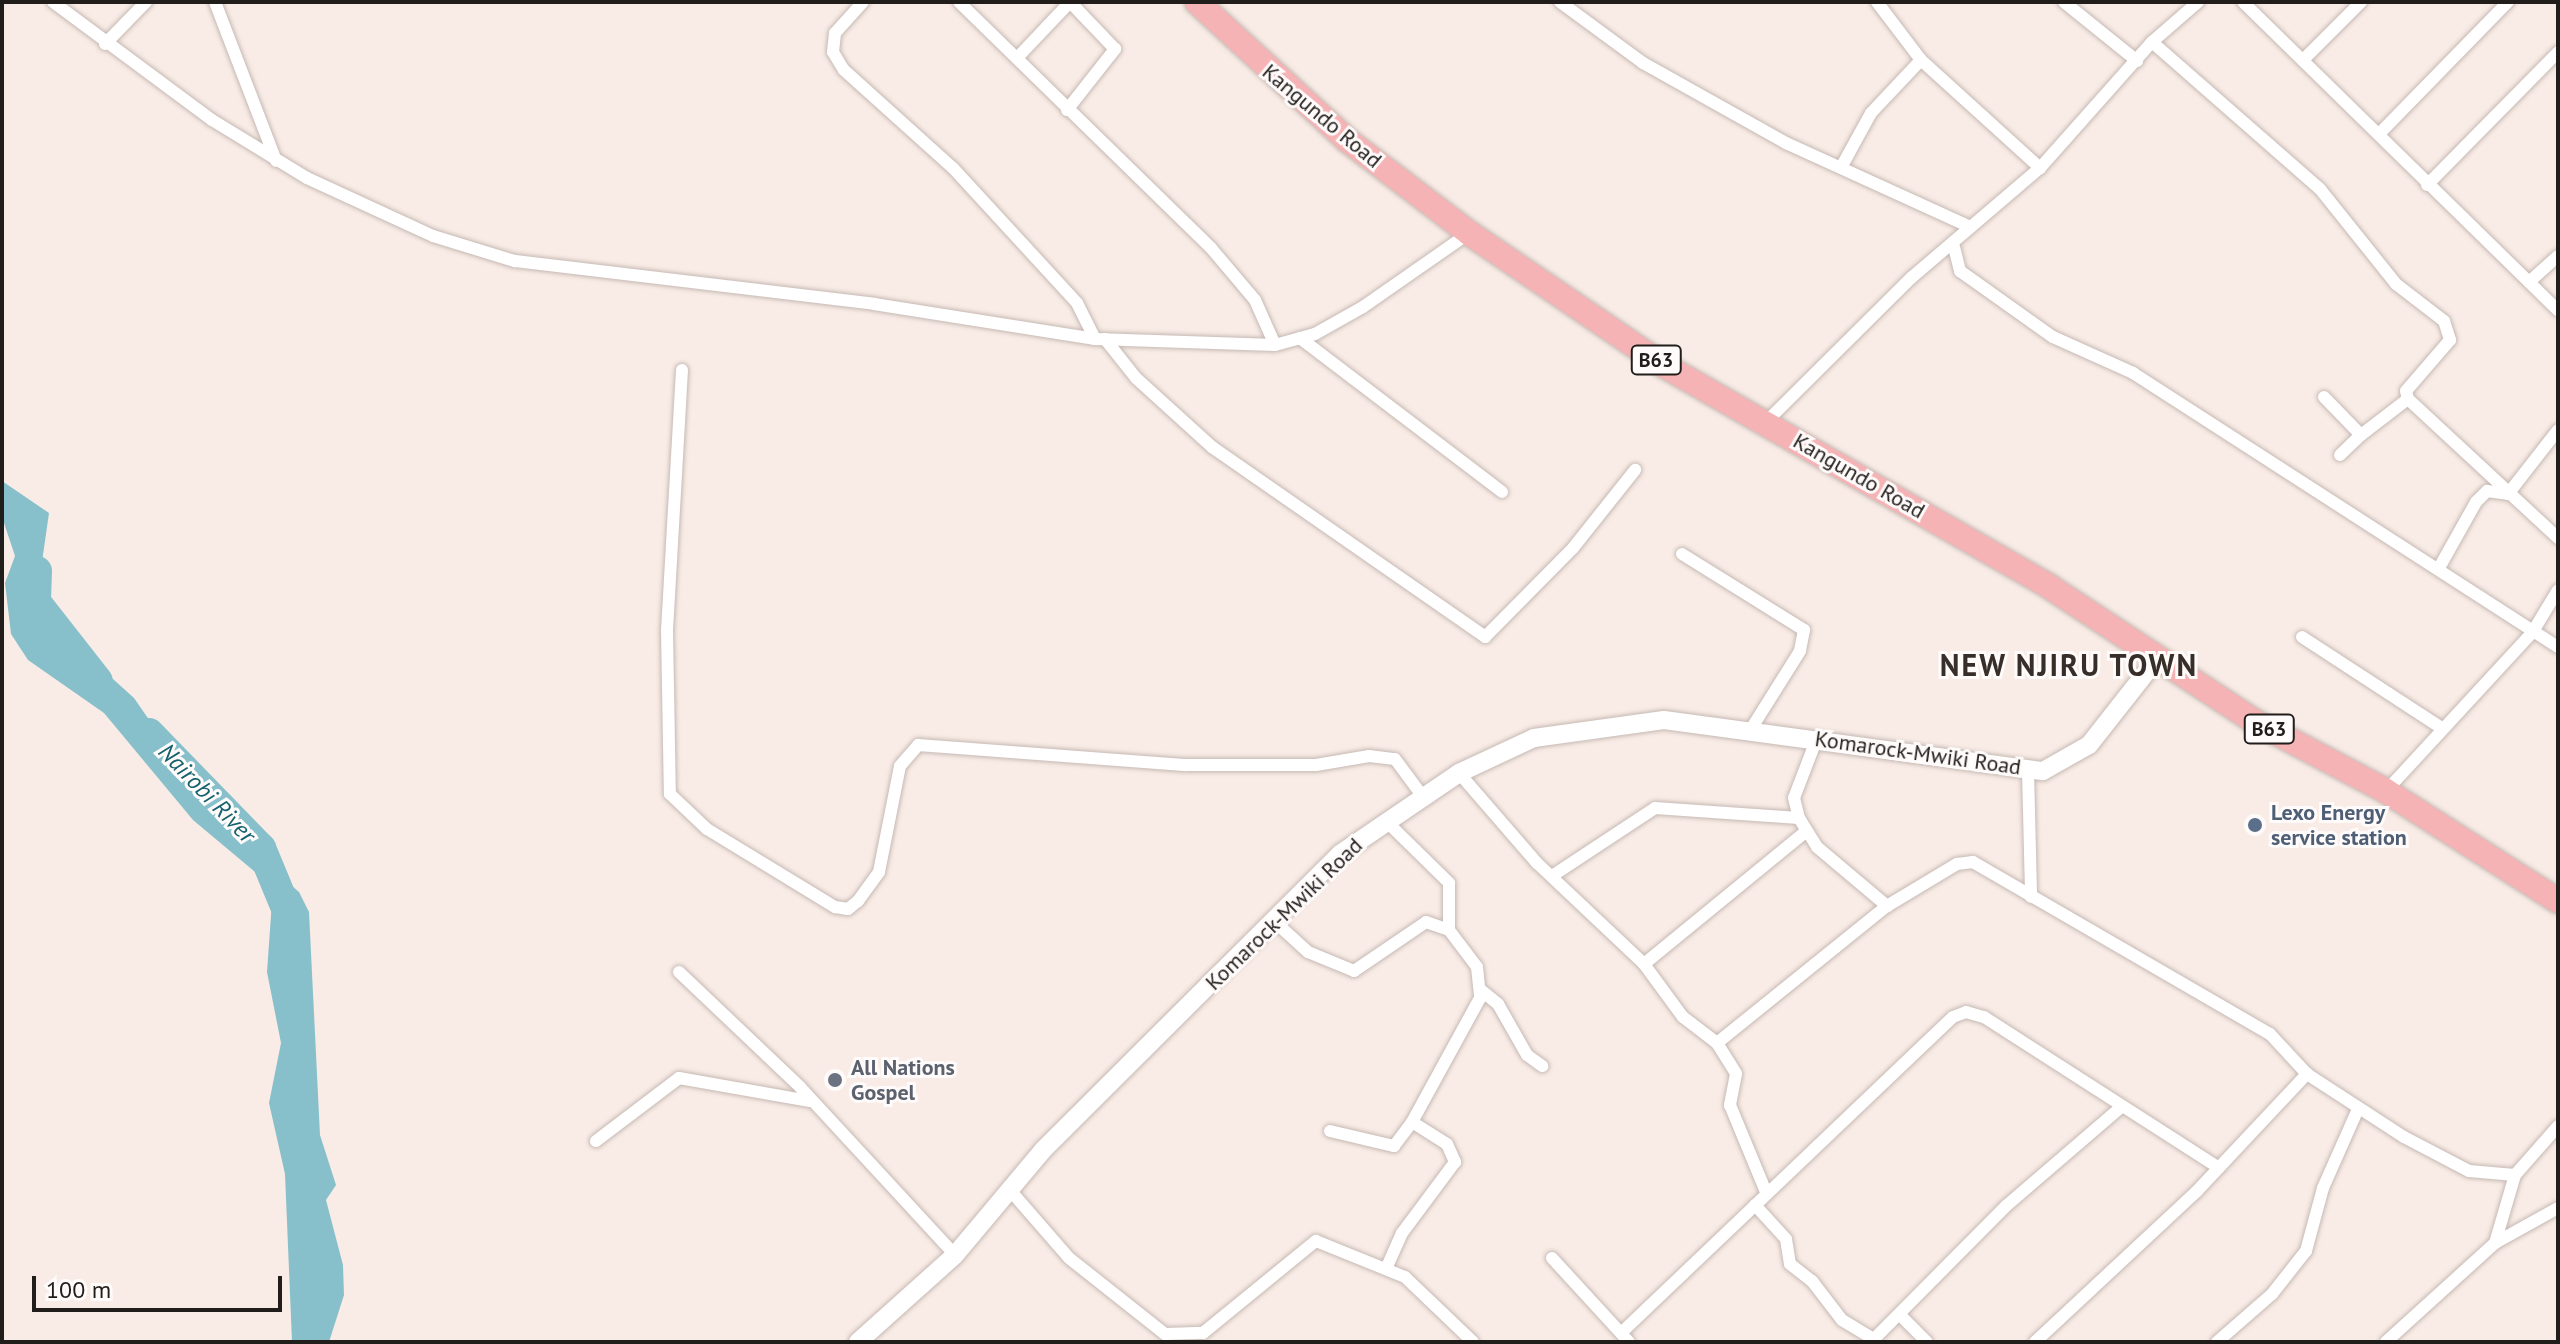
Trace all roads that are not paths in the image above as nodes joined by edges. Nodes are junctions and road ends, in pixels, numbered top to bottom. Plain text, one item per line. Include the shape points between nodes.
1 (53, 2) edge
2 (146, 2) edge
3 (215, 2) edge
4 (863, 2) edge
5 (959, 2) edge
6 (1070, 2) edge
7 (1197, 2) edge
8 (1560, 2) edge
9 (1877, 2) edge
10 (2064, 2) edge
11 (2198, 2) edge
12 (2243, 2) edge
13 (2361, 2) edge
14 (2508, 2) edge
15 (2152, 42) junction
16 (105, 44) junction
17 (2558, 52) edge
18 (1017, 58) junction
19 (2304, 59) junction
20 (1921, 60) junction
21 (2137, 61) junction
22 (1067, 110) junction
23 (2379, 134) junction
24 (276, 161) junction
25 (1843, 164) junction
26 (2040, 168) junction
27 (2427, 185) junction
28 (1970, 227) junction
29 (1469, 233) junction
30 (1954, 247) junction
31 (2558, 256) edge
32 (2529, 282) junction
33 (2558, 311) edge
34 (1300, 338) junction
35 (1100, 339) junction
36 (1275, 345) junction
37 (682, 370) dead end
38 (2324, 397) dead end
39 (2408, 399) junction
40 (1765, 423) junction
41 (2558, 430) edge
42 (2361, 435) junction
43 (2340, 455) dead end
44 (1635, 470) dead end
45 (1502, 492) dead end
46 (2508, 494) junction
47 (2558, 538) edge
48 (1682, 554) dead end
49 (2439, 568) junction
50 (2558, 590) edge
51 (2532, 633) junction
52 (2302, 637) dead end
53 (2558, 647) edge
54 (2159, 656) junction
55 (2440, 727) junction
56 (1751, 729) junction
57 (1817, 738) junction
58 (2028, 770) junction
59 (1459, 773) junction
60 (2386, 791) junction
61 (1421, 794) junction
62 (1799, 818) junction
63 (1385, 820) junction
64 (1805, 832) junction
65 (1552, 876) junction
66 (2031, 897) junction
67 (2558, 901) edge
68 (1887, 906) junction
69 (1274, 921) junction
70 (1449, 930) junction
71 (1644, 964) junction
72 (679, 972) dead end
73 (1482, 991) junction
74 (1717, 1043) junction
75 (1542, 1066) dead end
76 (2307, 1074) junction
77 (813, 1102) junction
78 (2120, 1108) junction
79 (2358, 1109) junction
80 (1412, 1122) junction
81 (2558, 1126) edge
82 (1330, 1131) dead end
83 (596, 1141) dead end
84 (2219, 1168) junction
85 (2515, 1175) junction
86 (1009, 1189) junction
87 (1766, 1192) junction
88 (1755, 1205) junction
89 (2558, 1208) edge
90 (2495, 1243) junction
91 (955, 1255) junction
92 (1552, 1258) dead end
93 (1387, 1266) junction
94 (1900, 1315) junction
95 (1625, 1338) edge
96 (1873, 1341) edge
97 (858, 1342) edge
98 (1473, 1342) edge
99 (1927, 1342) edge
100 (2035, 1342) edge
101 (2217, 1342) edge
102 (2386, 1342) edge

1 - 16 street
2 - 16 street
3 - 24 street
4 - 35 street via 835,33 833,52 844,70 953,168 1077,303
5 - 18 street
6 - 18 street
6 - 22 street via 1115,49
7 - 29 highway, Kangundo Road / B63 via 1347,140
8 - 25 street via 1643,63 1812,157
9 - 20 street
10 - 21 street
11 - 15 street
12 - 19 street
13 - 19 street
14 - 23 street
15 - 21 street
15 - 39 street via 2320,189 2396,284 2444,321 2450,340 2406,391
16 - 24 street
17 - 27 street
18 - 22 street
19 - 23 street
20 - 25 street via 1871,113
20 - 26 street
21 - 26 street
22 - 36 street via 1211,248 1255,300
23 - 27 street
24 - 35 street via 433,236 515,261 874,304
25 - 28 street via 1903,200
26 - 28 street
27 - 32 street
28 - 30 street
29 - 34 street via 1363,307
29 - 40 highway, Kangundo Road / B63 via 1663,365
30 - 40 street via 1911,278
30 - 49 street via 1960,271 2053,337 2133,373
31 - 32 street
32 - 33 street
34 - 36 street
34 - 45 street
35 - 36 street
35 - 44 street via 1212,447 1485,637 1573,548
37 - 61 street via 667,630 670,794 707,829 835,907 848,909 879,872 900,766 918,745 1187,765 1316,765 1369,756 1395,759
38 - 42 street
39 - 42 street
39 - 46 street
40 - 54 highway, Kangundo Road / B63
41 - 46 street
42 - 43 street
46 - 47 street
46 - 49 street via 2487,491 2476,502
48 - 56 street via 1804,630 1800,651
49 - 51 street
50 - 51 street
51 - 53 street
51 - 55 street
52 - 55 street
54 - 58 main road, Komarock-Mwiki Road via 2089,745 2055,768
54 - 60 highway, Kangundo Road / B63 via 2254,721
55 - 60 street
56 - 57 main road, Komarock-Mwiki Road
56 - 59 main road, Komarock-Mwiki Road via 1664,720 1597,726 1534,738
57 - 58 main road, Komarock-Mwiki Road
57 - 62 street via 1794,798
58 - 66 street
59 - 61 main road, Komarock-Mwiki Road
59 - 65 street
60 - 67 highway, Kangundo Road / B63
61 - 63 main road, Komarock-Mwiki Road
62 - 64 street
62 - 65 street via 1655,808
63 - 69 main road, Komarock-Mwiki Road via 1340,854
63 - 70 street via 1449,883
64 - 68 street via 1865,893
64 - 71 street
65 - 71 street
66 - 68 street via 1966,861
66 - 76 street via 2270,1034
68 - 74 street
69 - 70 street via 1308,952 1354,971 1426,922
69 - 86 main road, Komarock-Mwiki Road
70 - 73 street via 1477,967
71 - 74 street via 1683,1017
72 - 77 street
73 - 75 street
73 - 80 street
74 - 87 street via 1736,1074 1730,1105
76 - 79 street
76 - 84 street
77 - 83 street via 679,1078
77 - 91 street
78 - 84 street
78 - 87 street via 1984,1017 1966,1012 1953,1017
78 - 94 street via 2006,1206
79 - 85 street via 2453,1165
79 - 101 street via 2323,1188 2306,1251 2272,1294
80 - 82 street via 1394,1146
80 - 93 street via 1447,1144 1455,1162 1402,1233
81 - 85 street
84 - 100 street
85 - 90 street
86 - 91 main road, Komarock-Mwiki Road
86 - 93 street via 1078,1267 1165,1334 1203,1333 1316,1241
87 - 88 street
88 - 95 street
88 - 96 street via 1786,1239 1790,1264 1812,1281 1842,1320
89 - 90 street
90 - 102 street
91 - 97 main road, Komarock-Mwiki Road
92 - 95 street
93 - 98 street via 1424,1292
94 - 96 street
94 - 99 street

